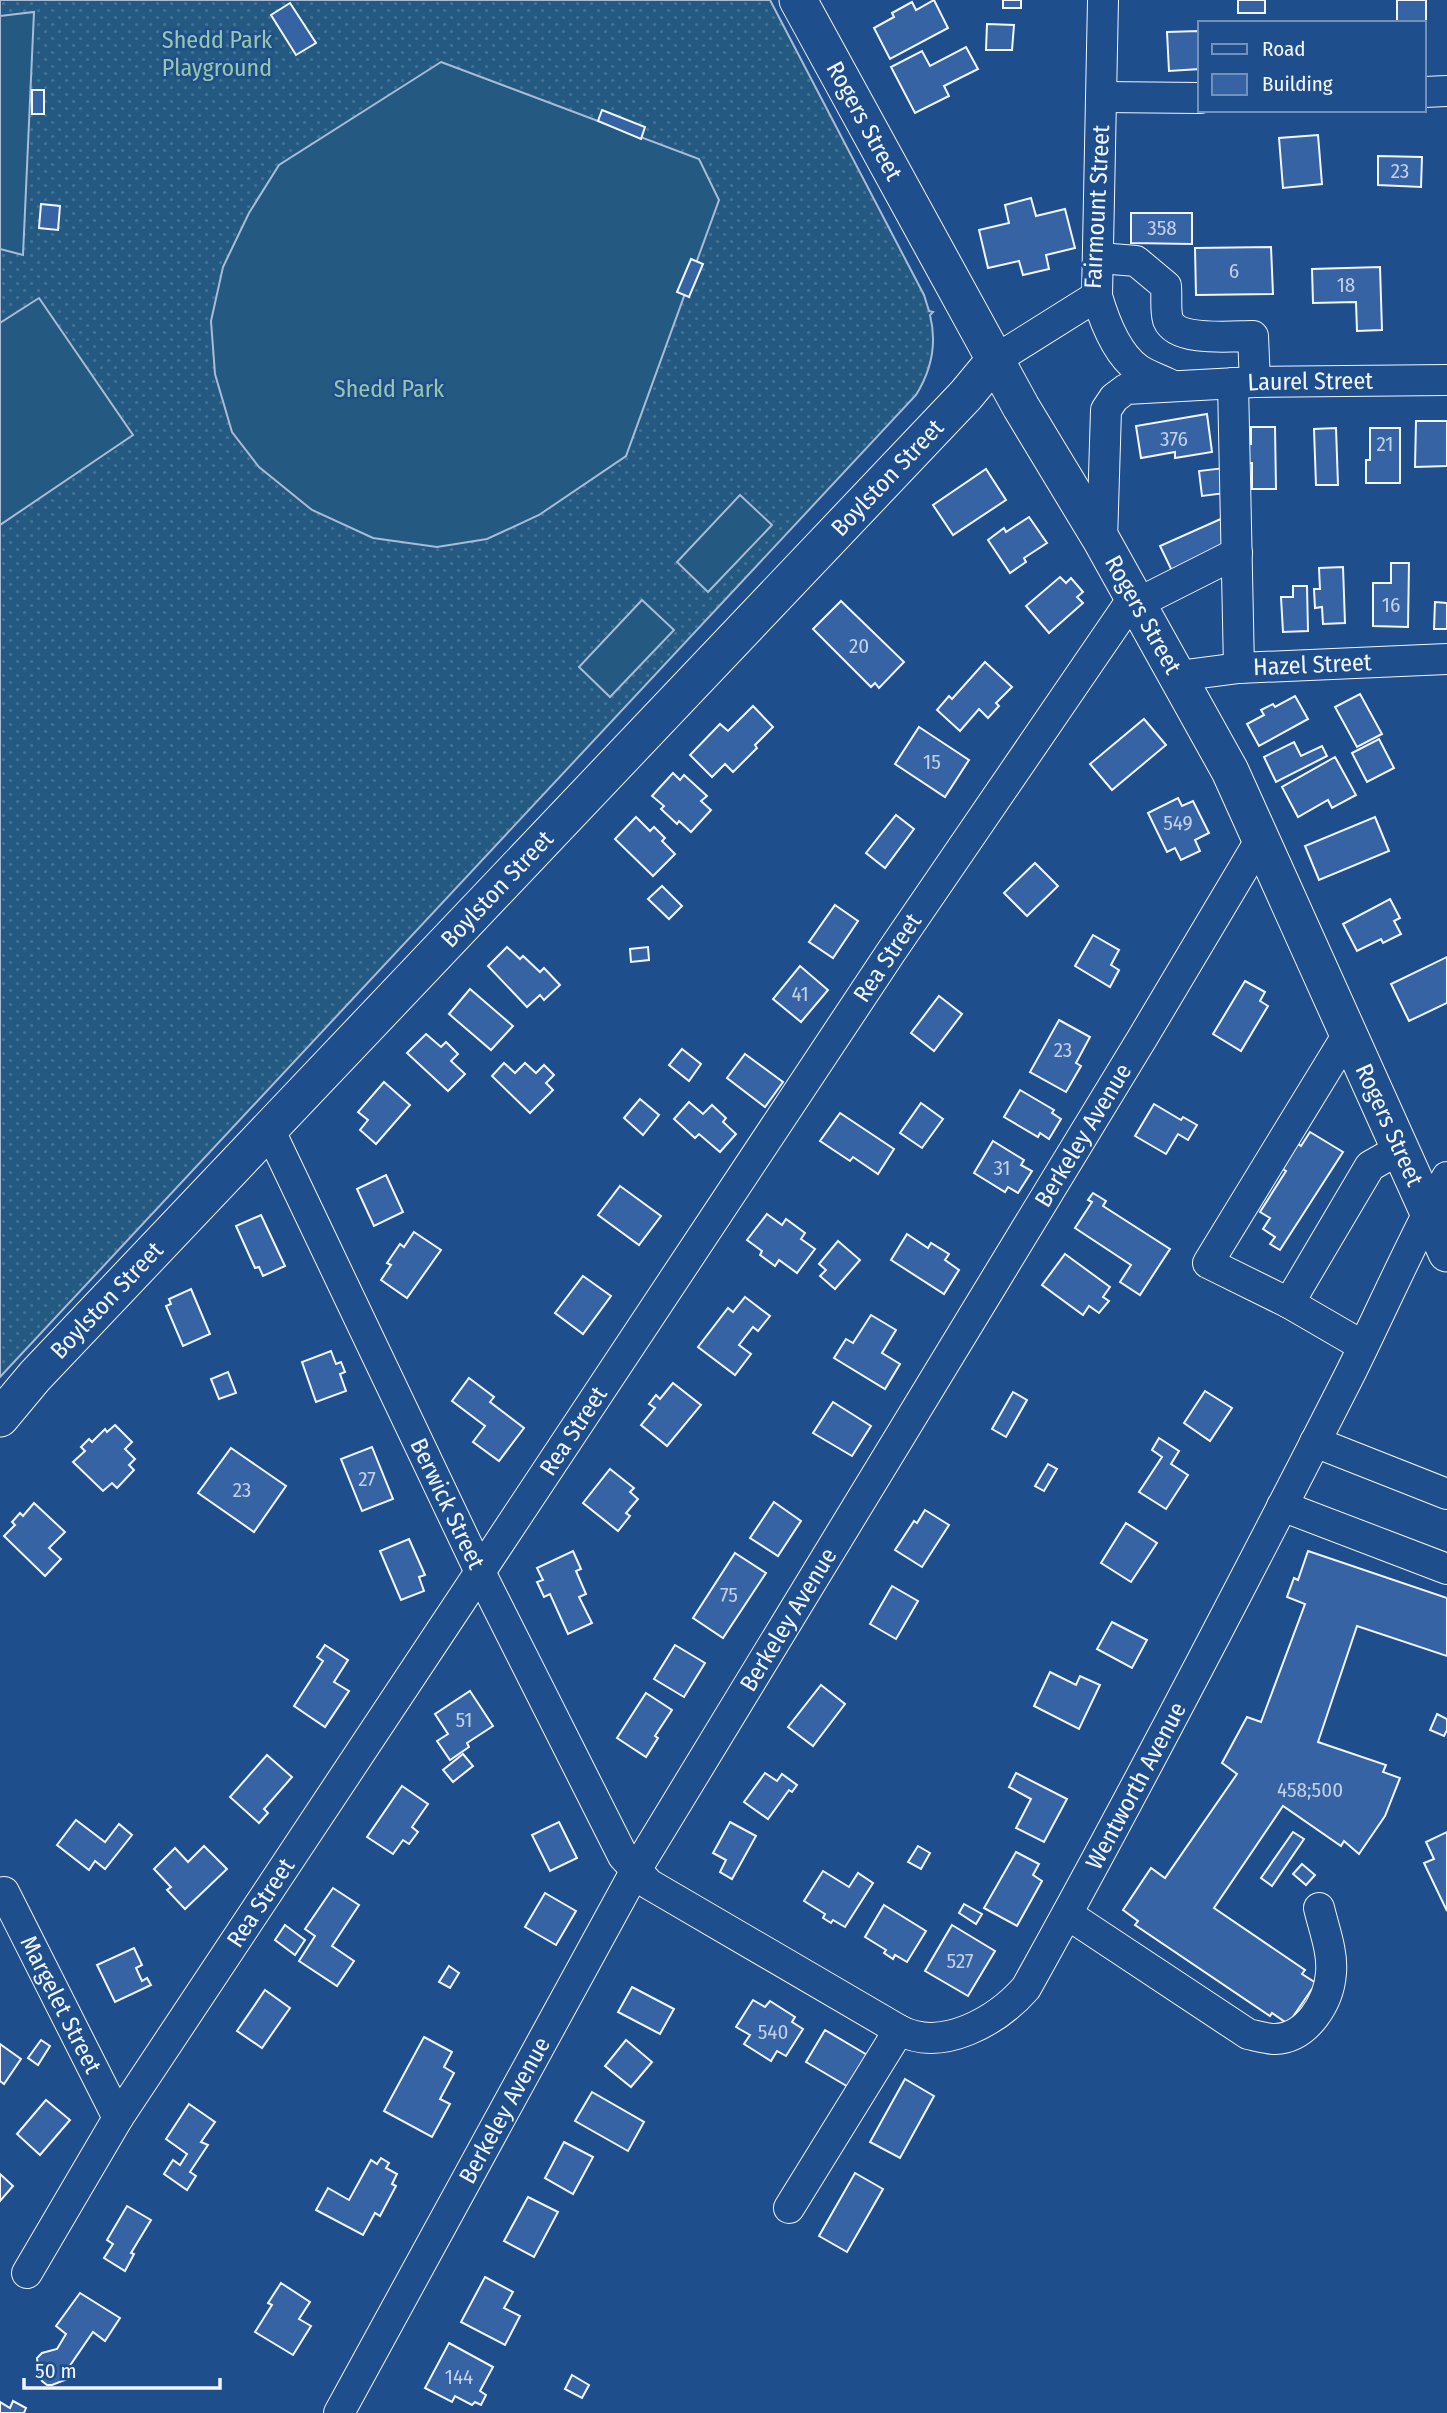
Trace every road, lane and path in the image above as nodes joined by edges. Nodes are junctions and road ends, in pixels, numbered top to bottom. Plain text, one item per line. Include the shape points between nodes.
1 (798, 0) edge
2 (1103, 0) edge
3 (1447, 90) edge
4 (1426, 92) edge
5 (1102, 97) junction
6 (1198, 98) edge
7 (1100, 258) junction
8 (1097, 296) junction
9 (995, 360) junction
10 (1447, 380) edge
11 (1244, 382) junction
12 (1173, 386) junction
13 (1102, 541) junction
14 (1237, 553) junction
15 (1134, 601) junction
16 (1447, 659) edge
17 (1239, 668) junction
18 (1178, 676) junction
19 (1261, 838) junction
20 (1348, 1034) junction
21 (269, 1129) junction
22 (1400, 1149) junction
23 (1447, 1177) edge
24 (1428, 1211) junction
25 (1447, 1253) edge
26 (1289, 1303) junction
27 (1363, 1346) junction
28 (0, 1418) edge
29 (1315, 1442) junction
30 (1447, 1494) edge
31 (1282, 1506) junction
32 (1447, 1569) edge
33 (481, 1572) junction
34 (636, 1870) junction
35 (4, 1892) dead end
36 (1320, 1908) dead end
37 (1067, 1914) junction
38 (899, 2030) junction
39 (118, 2118) junction
40 (789, 2208) dead end
41 (27, 2273) dead end
42 (340, 2413) edge

1 - 9 main road, Rogers Street
2 - 5 street, Fairmount Street
3 - 4 street
5 - 6 street
5 - 7 street, Fairmount Street
7 - 8 street, Fairmount Street
7 - 11 street via 1136,261 1166,286 1167,318 1182,333 1253,336
8 - 9 street, Fairmount Street
8 - 12 street, Laurel Street via 1104,322 1136,368
9 - 13 main road, Rogers Street
9 - 21 main road, Boylston Street
10 - 11 street, Laurel Street
11 - 12 street, Laurel Street
11 - 14 street
12 - 13 street, Laurel Street via 1126,389 1114,397 1107,410
13 - 15 main road, Rogers Street
14 - 15 street
14 - 17 street
15 - 18 main road, Rogers Street
15 - 33 street, Rea Street via 891,952
16 - 17 street, Hazel Street
17 - 18 street, Hazel Street
18 - 19 main road, Rogers Street
19 - 20 main road, Rogers Street
19 - 34 street, Berkeley Avenue
20 - 22 main road, Rogers Street
20 - 26 street via 1208,1263
21 - 28 main road, Boylston Street
21 - 33 street, Berwick Street
22 - 24 main road, Rogers Street
22 - 26 street via 1370,1166
23 - 24 street, Wentworth Avenue
24 - 25 main road, Rogers Street
24 - 27 street, Wentworth Avenue
26 - 27 street
27 - 29 street, Wentworth Avenue
29 - 30 street
29 - 31 street, Wentworth Avenue
31 - 32 street
31 - 37 street, Wentworth Avenue
33 - 34 street, Berwick Street via 623,1856
33 - 39 street, Rea Street
34 - 38 street, Wentworth Avenue via 649,1884
34 - 42 street, Berkeley Avenue
35 - 39 street, Margelet Street
36 - 37 street via 1331,1974 1325,1997 1317,2016 1295,2034 1276,2039 1248,2034
37 - 38 street, Wentworth Avenue via 1026,1988 1002,2012 974,2028 943,2036 910,2036
38 - 40 street
39 - 41 street, Rea Street

